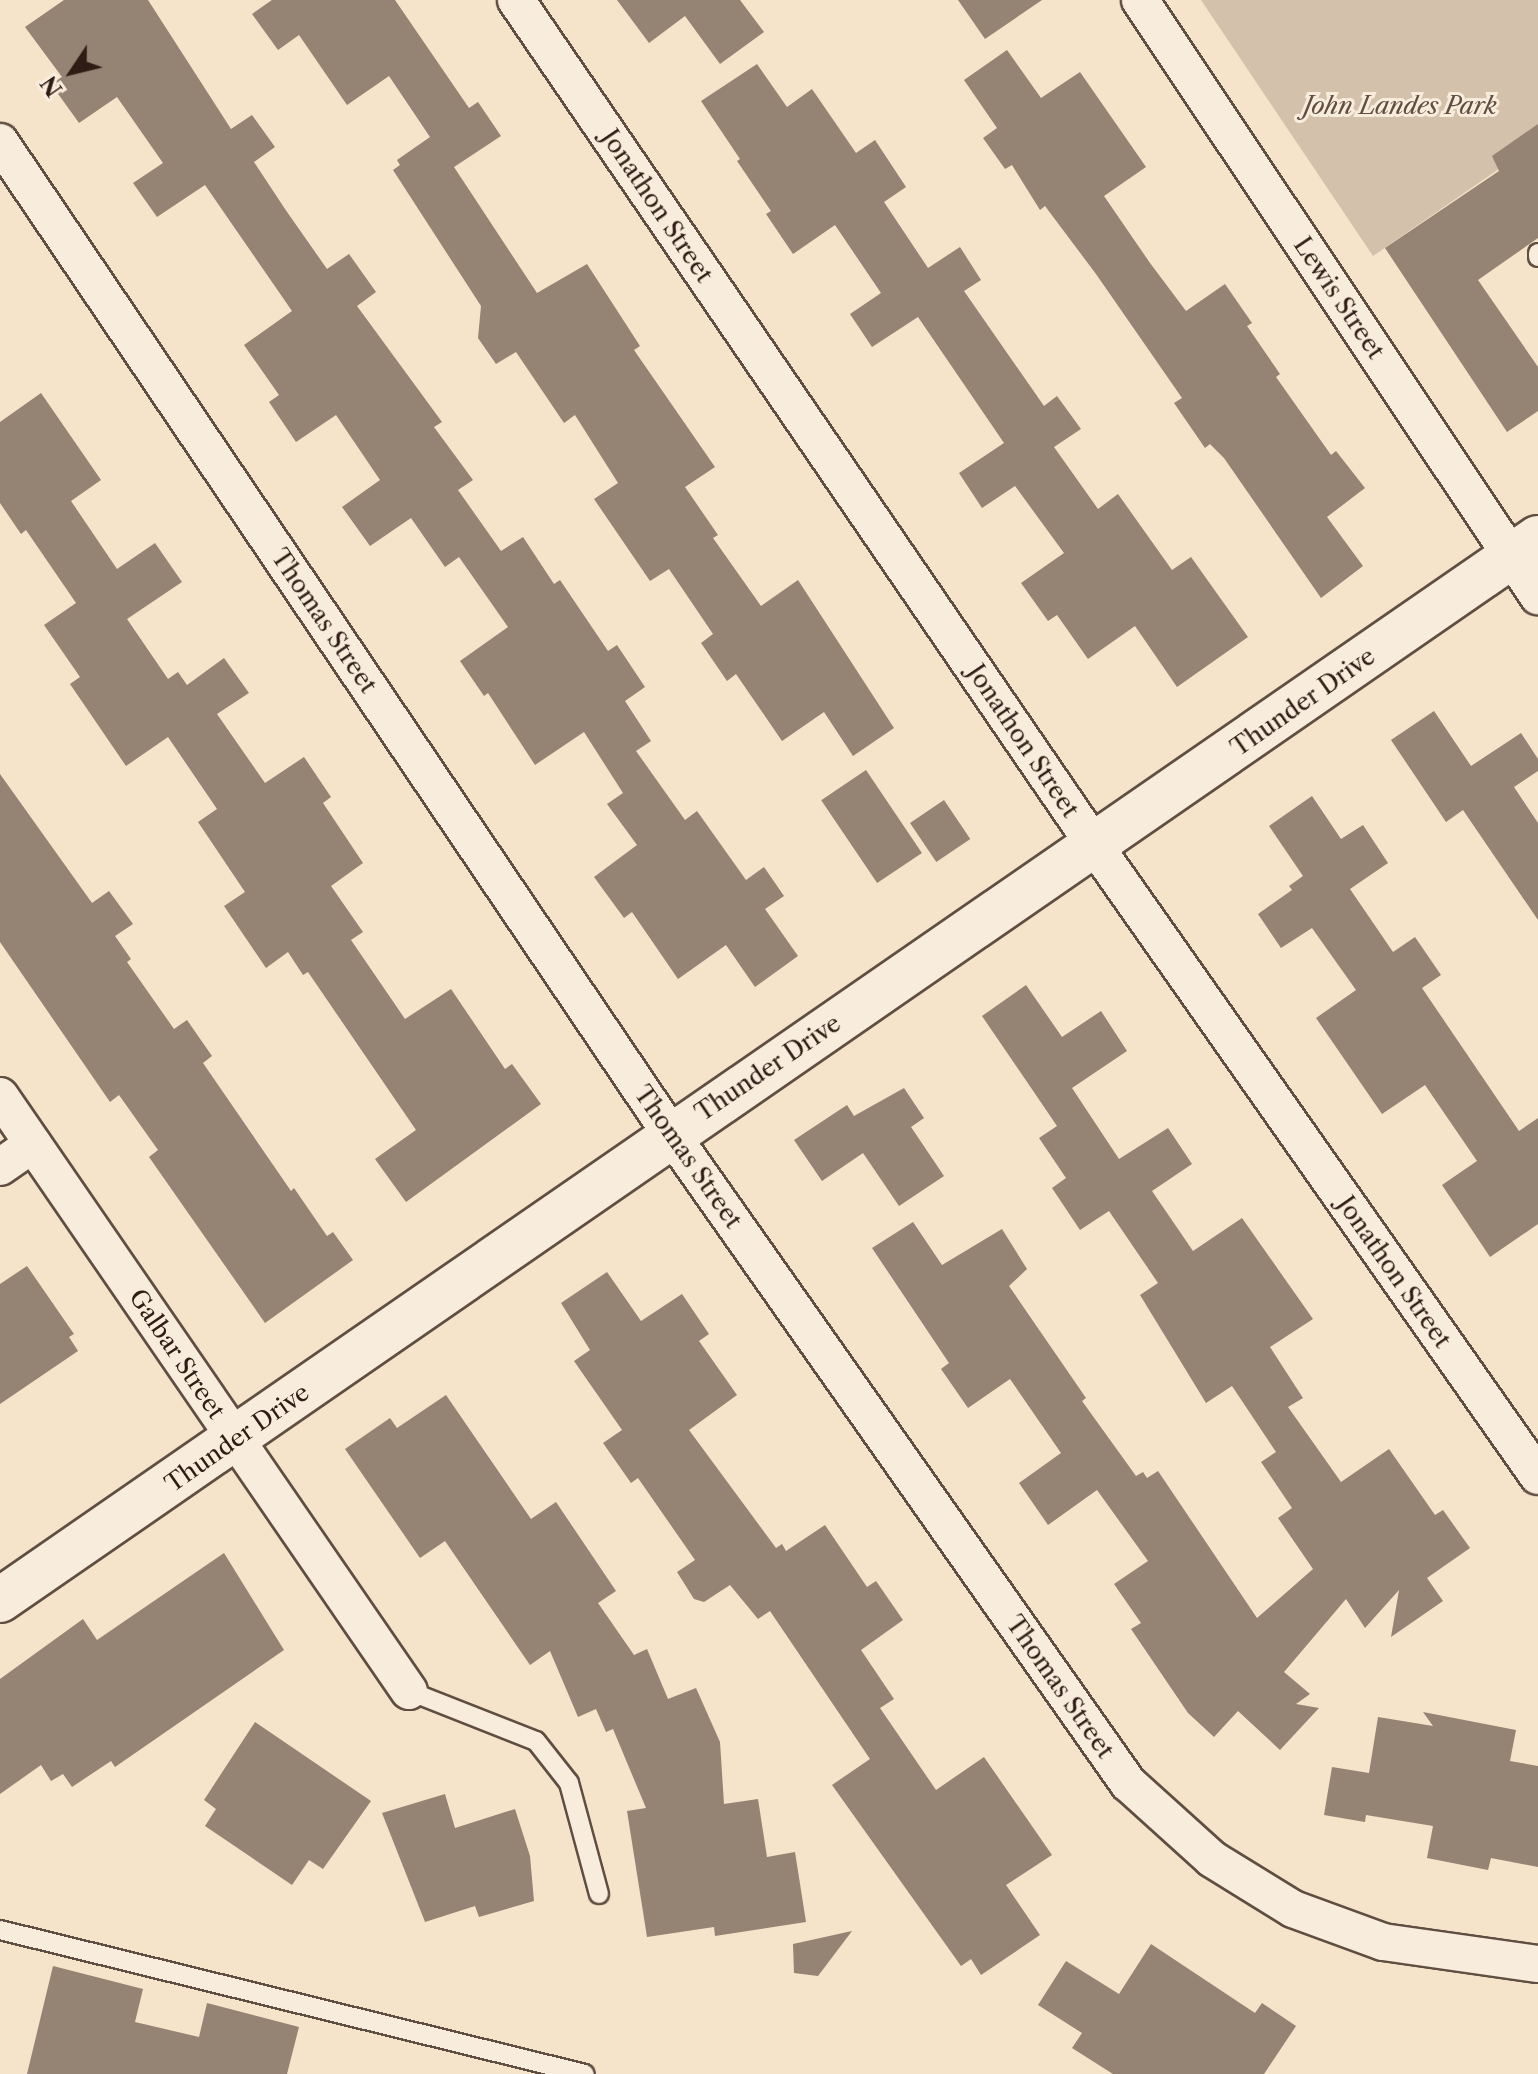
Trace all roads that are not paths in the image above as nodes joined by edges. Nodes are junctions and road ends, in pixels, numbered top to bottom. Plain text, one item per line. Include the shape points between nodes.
1 (516, 0) edge
2 (1140, 0) edge
3 (0, 142) edge
4 (1525, 548) edge
5 (1538, 596) edge
6 (1095, 846) junction
7 (0, 1096) edge
8 (671, 1134) junction
9 (33, 1144) junction
10 (0, 1167) edge
11 (235, 1440) junction
12 (1538, 1476) edge
13 (0, 1600) edge
14 (409, 1691) joint
15 (599, 1894) dead end
16 (0, 1930) edge
17 (1538, 1964) edge
18 (585, 2074) edge

1 - 6 street, Jonathon Street
2 - 4 street, Lewis Street
3 - 8 street, Thomas Street
4 - 5 street, Lewis Street
4 - 6 street, Thunder Drive
6 - 8 street, Thunder Drive
6 - 12 street, Jonathon Street
7 - 9 street, Galbar Street
8 - 11 street, Thunder Drive
8 - 17 street, Thomas Street via 1128,1783 1212,1859 1293,1909 1383,1942
9 - 10 street
9 - 11 street, Galbar Street
11 - 13 street, Thunder Drive
11 - 14 street, Galbar Street
14 - 15 lane via 536,1741 569,1783
16 - 18 lane

